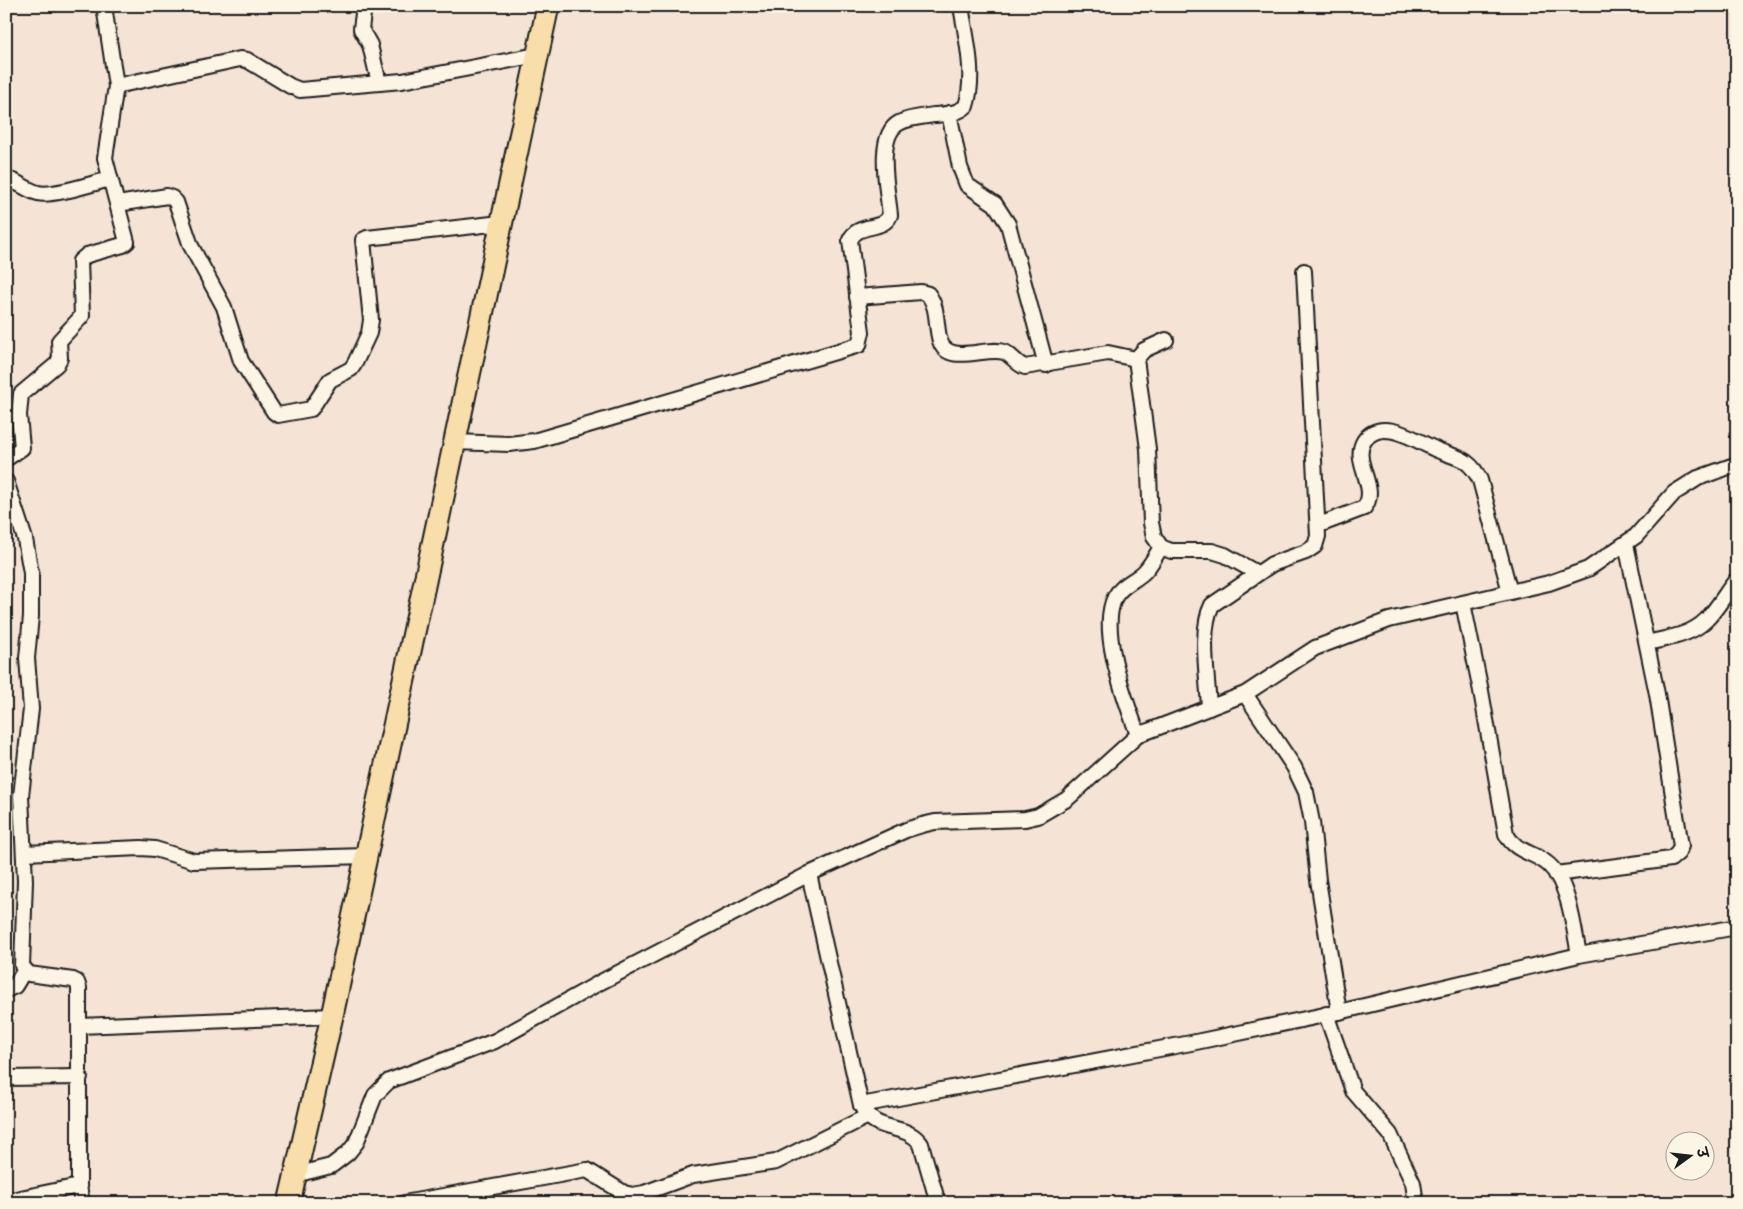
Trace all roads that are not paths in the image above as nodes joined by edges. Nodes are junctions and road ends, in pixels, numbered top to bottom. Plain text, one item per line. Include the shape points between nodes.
1 (104, 6) edge
2 (364, 6) edge
3 (548, 6) edge
4 (962, 6) edge
5 (537, 56) junction
6 (380, 83) junction
7 (116, 86) junction
8 (949, 113) junction
9 (6, 179) edge
10 (110, 180) junction
11 (118, 204) junction
12 (501, 224) junction
13 (1304, 271) dead end
14 (857, 297) junction
15 (1166, 340) dead end
16 (1136, 358) junction
17 (1046, 365) junction
18 (454, 442) junction
19 (6, 459) edge
20 (1737, 464) edge
21 (6, 482) edge
22 (1319, 525) junction
23 (1626, 544) junction
24 (1161, 546) junction
25 (1257, 573) junction
26 (1737, 579) edge
27 (1510, 592) junction
28 (1463, 603) junction
29 (1647, 643) junction
30 (1246, 694) junction
31 (1209, 708) junction
32 (1138, 734) junction
33 (24, 853) junction
34 (365, 856) junction
35 (809, 874) junction
36 (1556, 874) junction
37 (1737, 927) edge
38 (1579, 955) junction
39 (24, 971) junction
40 (6, 990) edge
41 (1332, 1013) junction
42 (332, 1016) junction
43 (80, 1026) junction
44 (80, 1077) junction
45 (6, 1078) edge
46 (863, 1111) junction
47 (295, 1175) junction
48 (80, 1186) junction
49 (625, 1198) edge
50 (38, 1199) edge
51 (6, 1201) edge
52 (82, 1203) edge
53 (290, 1203) edge
54 (404, 1203) edge
55 (938, 1203) edge
56 (1416, 1203) edge

1 - 7 street
2 - 6 street via 361,29 370,45
3 - 5 main road
4 - 8 street via 970,67 970,95 961,111
5 - 6 street via 443,75
5 - 12 main road
6 - 7 street via 295,89 240,59
7 - 10 street via 105,149
8 - 14 street via 899,123 889,135 885,172 890,215 881,224 858,229 850,240
8 - 17 street via 962,176 967,185 995,204 1008,224
9 - 10 street via 46,194
10 - 11 street
11 - 12 street via 167,196 176,202 191,246 224,306 241,361 278,415 311,409 330,380 351,369 355,363 371,327 364,240
11 - 19 street via 127,242 87,255 80,261 82,316 59,341 57,364 21,394 22,448
12 - 18 main road
13 - 22 street via 1313,479
14 - 17 street via 928,294 935,307 940,341 948,351 1006,352 1025,367
14 - 18 street via 862,332 859,345 854,348 534,441 509,444
15 - 16 street via 1144,350
16 - 17 street via 1108,353
16 - 24 street via 1148,449 1151,523 1154,537
18 - 34 main road
20 - 23 street via 1698,478 1674,492
21 - 33 street via 27,546 31,573 31,616 26,658 31,716 21,796
22 - 25 street via 1315,546
22 - 27 street via 1364,508 1368,503 1370,494 1362,451 1369,436 1378,431 1403,434 1465,461 1475,470
23 - 27 street via 1588,569
23 - 29 street
24 - 25 street via 1171,551 1226,554
24 - 32 street via 1142,574 1121,589 1112,607 1111,638 1119,680
25 - 31 street via 1212,604 1208,613
26 - 29 street via 1695,628 1682,635
27 - 28 street
28 - 30 street via 1389,620 1338,638 1315,648
28 - 36 street via 1506,834 1516,848 1548,864
29 - 36 street via 1681,846 1671,859
30 - 31 street
30 - 41 street via 1294,767 1306,792
31 - 32 street
32 - 35 street via 1067,799 1038,816 922,825
33 - 34 street via 148,848 194,861
33 - 39 street
34 - 42 main road
35 - 46 street
35 - 47 street via 495,1041 388,1081 375,1096 356,1143 348,1153 331,1166
36 - 38 street via 1566,898
37 - 38 street
38 - 41 street
39 - 40 street via 15,986
39 - 43 street via 77,982
41 - 46 street
41 - 56 street via 1353,1090 1390,1134 1413,1183
42 - 43 street
42 - 47 main road
43 - 44 street
44 - 45 street
44 - 48 street
46 - 49 street via 776,1162 693,1176
46 - 55 street via 876,1124 917,1138
47 - 53 main road
48 - 50 street
48 - 52 street
49 - 54 street via 587,1170
50 - 51 street

